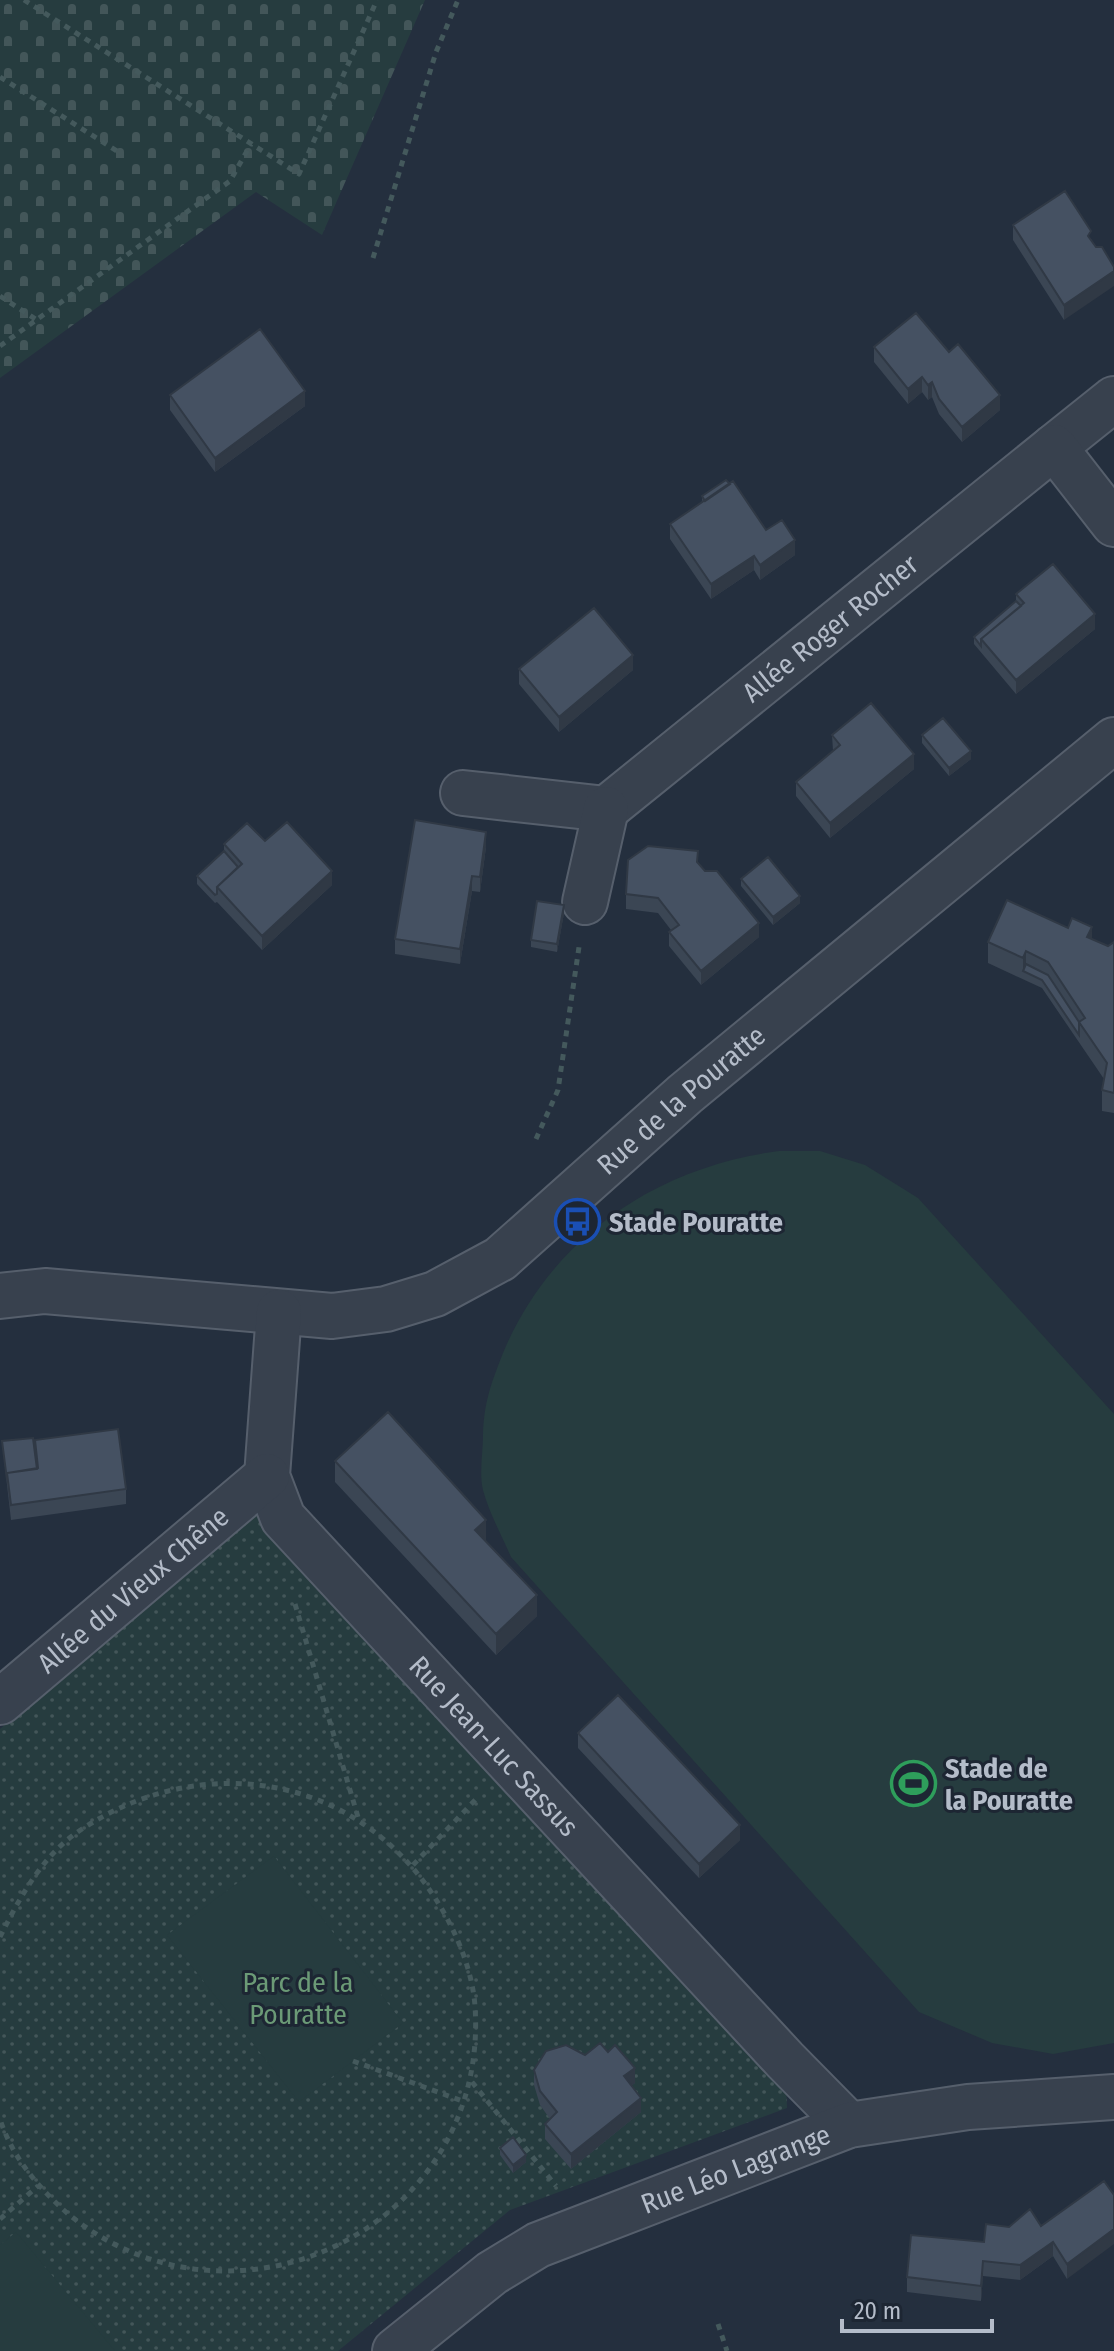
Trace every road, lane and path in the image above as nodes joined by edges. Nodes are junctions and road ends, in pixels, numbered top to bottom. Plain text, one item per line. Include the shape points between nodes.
1 (24, 0) edge
2 (377, 0) edge
3 (458, 0) edge
4 (0, 77) edge
5 (251, 144) junction
6 (117, 151) dead end
7 (373, 258) dead end
8 (0, 296) edge
9 (37, 320) junction
10 (0, 346) edge
11 (1114, 399) edge
12 (1054, 447) junction
13 (1114, 524) edge
14 (1114, 740) edge
15 (463, 793) dead end
16 (606, 809) junction
17 (585, 902) joint
18 (536, 1139) dead end
19 (0, 1296) edge
20 (279, 1312) junction
21 (267, 1476) junction
22 (293, 1598) dead end
23 (0, 1702) edge
24 (510, 1765) junction
25 (358, 1818) junction
26 (413, 1865) junction
27 (0, 1937) edge
28 (353, 2061) dead end
29 (471, 2081) junction
30 (1114, 2097) edge
31 (465, 2102) junction
32 (0, 2119) edge
33 (849, 2125) junction
34 (38, 2186) junction
35 (0, 2219) edge
36 (588, 2225) junction
37 (718, 2324) dead end
38 (395, 2351) edge
39 (727, 2351) edge

1 - 5 path
2 - 5 path via 299,174
3 - 7 path via 436,52
4 - 6 path
5 - 9 path via 230,181
8 - 9 path
9 - 10 path
11 - 12 street, Allée Roger Rocher
12 - 13 street
12 - 16 street, Allée Roger Rocher
14 - 20 street, Rue de la Pouratte via 685,1094 500,1259 435,1294 386,1309 332,1316
15 - 16 street
16 - 17 street
17 - 18 path via 558,1090
19 - 20 street, Rue de la Pouratte via 45,1291
20 - 21 street, Rue Jean-Luc Sassus
21 - 23 street, Allée du Vieux Chêne
21 - 24 street, Rue Jean-Luc Sassus via 283,1518
22 - 25 path
24 - 26 path
24 - 33 street, Rue Jean-Luc Sassus
25 - 26 path
25 - 27 path via 290,1789 217,1781 144,1795 79,1831 28,1883
26 - 29 path via 455,1930 475,2004
28 - 31 path
29 - 31 path
29 - 36 path
30 - 33 street, Rue Léo Lagrange via 968,2107
31 - 34 path via 433,2170 380,2225 313,2262 239,2277 164,2268 94,2237
32 - 34 path
33 - 36 street, Rue Léo Lagrange
34 - 35 path
36 - 38 street, Rue Léo Lagrange via 538,2245 492,2273
37 - 39 path

